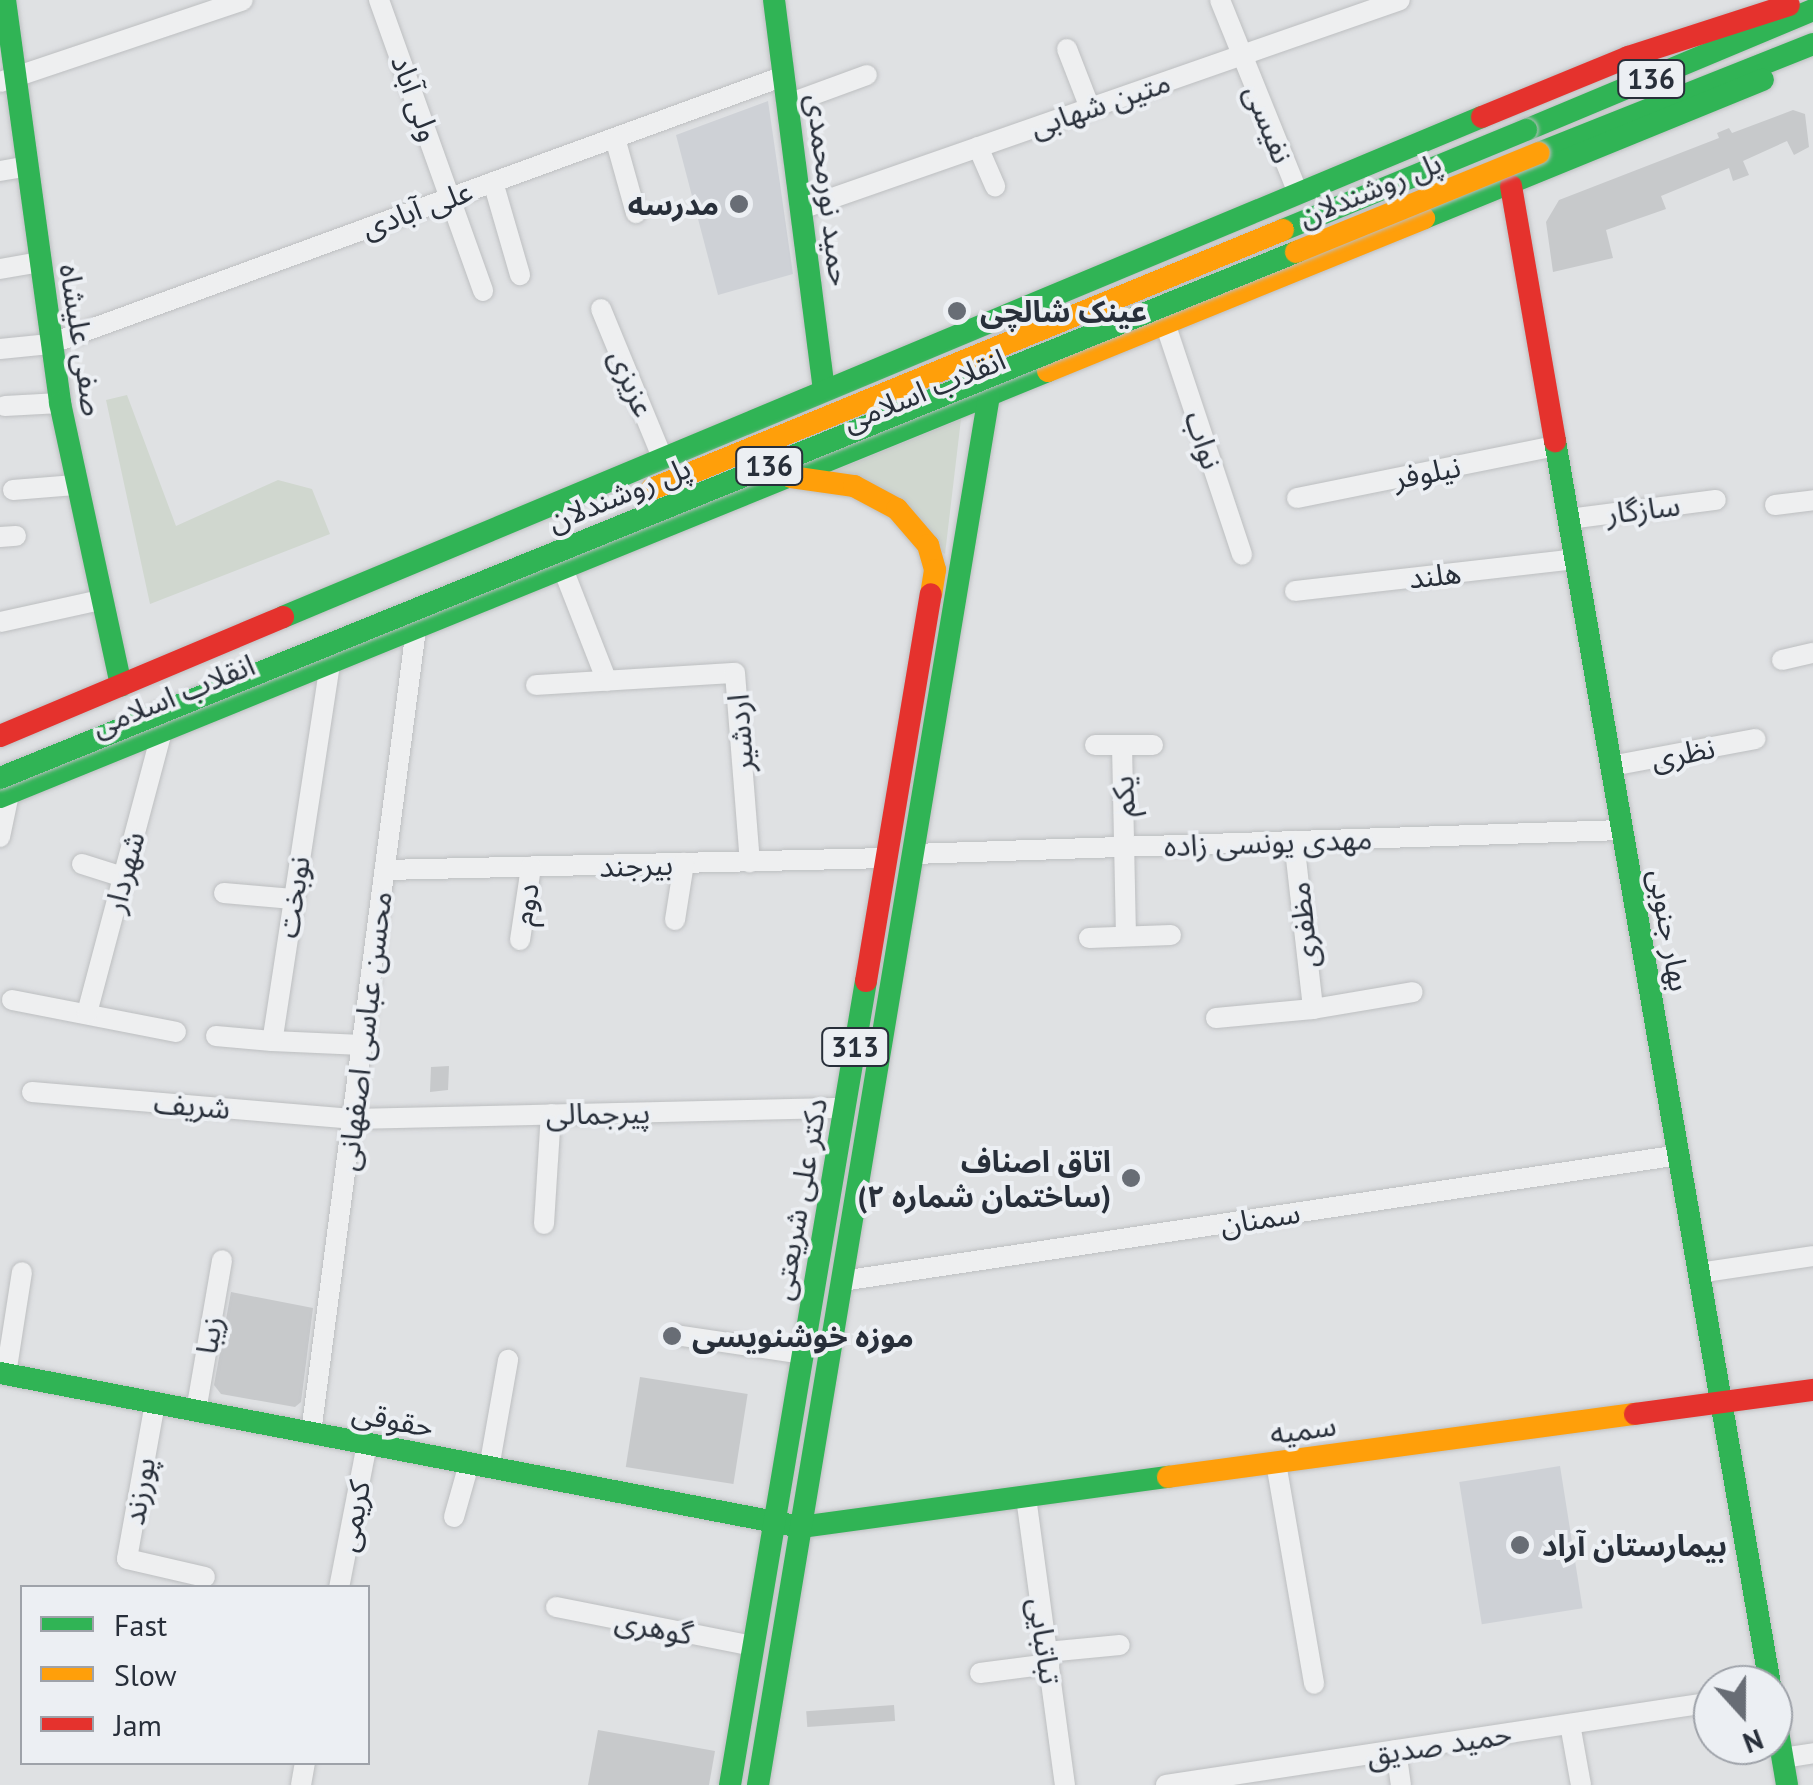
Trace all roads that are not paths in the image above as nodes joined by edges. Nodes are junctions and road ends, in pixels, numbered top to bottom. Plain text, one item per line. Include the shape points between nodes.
1 (5, 0) edge
2 (243, 0) edge
3 (380, 0) edge
4 (774, 0) edge
5 (1220, 0) edge
6 (1400, 0) edge
7 (1806, 0) edge
8 (1813, 10) edge
9 (1813, 44) edge
10 (1068, 49) dead end
11 (1241, 54) junction
12 (1813, 58) edge
13 (866, 74) dead end
14 (784, 76) junction
15 (8, 81) edge
16 (788, 104) junction
17 (1090, 108) junction
18 (615, 138) junction
19 (978, 147) junction
20 (27, 166) junction
21 (0, 170) edge
22 (493, 182) junction
23 (995, 186) dead end
24 (1511, 186) junction
25 (1298, 194) junction
26 (452, 196) junction
27 (801, 210) junction
28 (636, 213) dead end
29 (1231, 220) junction
30 (39, 262) junction
31 (0, 269) edge
32 (520, 275) dead end
33 (484, 291) dead end
34 (1251, 291) junction
35 (601, 310) dead end
36 (1166, 326) junction
37 (936, 342) junction
38 (50, 344) junction
39 (0, 349) edge
40 (824, 388) junction
41 (989, 396) junction
42 (60, 403) junction
43 (5, 406) dead end
44 (1556, 446) junction
45 (662, 457) junction
46 (791, 477) junction
47 (75, 485) junction
48 (13, 490) dead end
49 (1297, 498) dead end
50 (1716, 500) dead end
51 (1813, 500) edge
52 (1775, 506) dead end
53 (1569, 519) junction
54 (1242, 555) dead end
55 (1576, 559) junction
56 (564, 569) junction
57 (1295, 591) dead end
58 (100, 600) junction
59 (0, 622) edge
60 (416, 629) junction
61 (229, 640) junction
62 (1813, 654) edge
63 (1782, 660) dead end
64 (330, 664) junction
65 (606, 681) junction
66 (122, 685) junction
67 (536, 685) dead end
68 (250, 696) junction
69 (162, 732) junction
70 (0, 736) edge
71 (1755, 739) dead end
72 (1095, 745) dead end
73 (1122, 745) junction
74 (1152, 745) dead end
75 (0, 757) edge
76 (1612, 766) junction
77 (3, 791) edge
78 (1622, 830) junction
79 (0, 837) edge
80 (1294, 841) junction
81 (1124, 847) junction
82 (913, 854) junction
83 (887, 858) junction
84 (750, 862) junction
85 (82, 864) dead end
86 (684, 864) junction
87 (531, 868) junction
88 (384, 870) junction
89 (123, 877) junction
90 (224, 893) dead end
91 (293, 899) junction
92 (675, 920) dead end
93 (1171, 935) dead end
94 (1126, 936) junction
95 (1090, 938) dead end
96 (520, 940) dead end
97 (1413, 992) dead end
98 (12, 1000) dead end
99 (1313, 1009) junction
100 (87, 1013) junction
101 (1216, 1018) dead end
102 (176, 1032) dead end
103 (216, 1036) dead end
104 (272, 1041) junction
105 (362, 1045) junction
106 (32, 1092) dead end
107 (845, 1108) junction
108 (551, 1114) junction
109 (352, 1119) junction
110 (1678, 1155) junction
111 (544, 1224) dead end
112 (1813, 1256) edge
113 (222, 1260) dead end
114 (22, 1272) dead end
115 (1699, 1272) junction
116 (842, 1281) junction
117 (676, 1335) dead end
118 (803, 1354) junction
119 (508, 1360) dead end
120 (3, 1374) edge
121 (1813, 1390) edge
122 (155, 1403) junction
123 (1722, 1403) junction
124 (196, 1411) junction
125 (311, 1433) junction
126 (366, 1444) junction
127 (1276, 1463) junction
128 (479, 1466) junction
129 (1026, 1497) junction
130 (454, 1518) dead end
131 (774, 1523) junction
132 (801, 1528) junction
133 (205, 1577) dead end
134 (340, 1585) edge
135 (556, 1607) dead end
136 (1120, 1644) dead end
137 (753, 1646) junction
138 (1048, 1658) junction
139 (1767, 1665) edge
140 (980, 1673) dead end
141 (1314, 1684) dead end
142 (1693, 1705) edge
143 (1570, 1724) junction
144 (1396, 1750) junction
145 (730, 1785) edge
146 (758, 1785) edge
147 (1065, 1785) edge
148 (1166, 1785) edge
149 (1401, 1785) edge
150 (1581, 1785) edge

1 - 15 main road, صفی علیشاه
2 - 15 street
3 - 26 street, ولی آباد
4 - 14 main road, حمید نورمحمدی
5 - 11 street, نفیسی
6 - 11 street, متین شهابی
7 - 25 main road, انقلاب اسلامی via 1628,58
8 - 75 main road, پل روشندلان / 136, bridge
9 - 77 main road, پل روشندلان / 136, bridge
10 - 17 street
11 - 17 street, متین شهابی
11 - 25 street, نفیسی
12 - 24 main road, انقلاب اسلامی
13 - 16 street
14 - 16 main road, حمید نورمحمدی
14 - 18 street, علی آبادی
15 - 20 main road, صفی علیشاه
16 - 27 main road, حمید نورمحمدی
17 - 19 street, متین شهابی
18 - 22 street, علی آبادی
18 - 28 street
19 - 23 street
19 - 27 street, متین شهابی
20 - 21 street
20 - 30 main road, صفی علیشاه
22 - 26 street, علی آبادی
22 - 32 street
24 - 34 main road, انقلاب اسلامی
24 - 44 main road, بهار جنوبی
25 - 29 main road, انقلاب اسلامی
26 - 33 street, ولی آباد
26 - 38 street, علی آبادی
27 - 40 main road, حمید نورمحمدی
29 - 34 main road via 1220,241 1220,268
29 - 37 main road, انقلاب اسلامی
30 - 31 street
30 - 38 main road, صفی علیشاه
34 - 36 main road, انقلاب اسلامی
35 - 45 street, عزیزی
36 - 41 main road, انقلاب اسلامی
36 - 54 street, نواب
37 - 40 main road, انقلاب اسلامی
37 - 41 main road via 970,359
38 - 39 street, علی آبادی
38 - 42 main road, صفی علیشاه
40 - 45 main road, انقلاب اسلامی
41 - 46 main road, انقلاب اسلامی
41 - 82 main road, دکتر علی شریعتی / 313
42 - 43 street
42 - 47 main road, صفی علیشاه
44 - 49 street, نیلوفر
44 - 53 main road, بهار جنوبی
45 - 61 main road, انقلاب اسلامی
46 - 56 main road, انقلاب اسلامی
46 - 83 main road, دکتر علی شریعتی / 313 via 854,486 887,502 918,530 935,559
47 - 48 street
47 - 58 main road, صفی علیشاه
50 - 53 street, سازگار
51 - 52 street
53 - 55 main road, بهار جنوبی
55 - 57 street, هلند
55 - 76 main road, بهار جنوبی
56 - 60 main road, انقلاب اسلامی
56 - 65 street
58 - 59 street
58 - 66 main road, صفی علیشاه
60 - 64 main road, انقلاب اسلامی
60 - 88 street, محسن عباسی اصفهانی
61 - 66 main road, انقلاب اسلامی
61 - 68 main road via 223,654 236,691
62 - 63 street
64 - 68 main road, انقلاب اسلامی
64 - 91 street, نوبخت
65 - 67 street, اردشیر
65 - 84 street, اردشیر via 735,673
66 - 70 main road, انقلاب اسلامی
68 - 69 main road, انقلاب اسلامی
69 - 77 main road, انقلاب اسلامی
69 - 89 street, شهردار
71 - 76 street, نظری
72 - 73 street, یکم
73 - 74 street, یکم
73 - 81 street, یکم
76 - 78 main road, بهار جنوبی
77 - 79 street
78 - 80 street, مهدی یونسی زاده
78 - 110 main road, بهار جنوبی
80 - 81 street, مهدی یونسی زاده
80 - 99 street, مظفری
81 - 82 street, مهدی یونسی زاده
81 - 94 street, یکم
82 - 116 main road, دکتر علی شریعتی / 313
83 - 84 street, بیرجند
83 - 107 main road, دکتر علی شریعتی / 313
84 - 86 street, بیرجند
85 - 89 street
86 - 87 street, بیرجند
86 - 92 street
87 - 88 street, بیرجند
87 - 96 street, دوم
88 - 105 street, محسن عباسی اصفهانی
89 - 100 street, شهردار
90 - 91 street
91 - 104 street, نوبخت
93 - 94 street
94 - 95 street
97 - 99 street
98 - 100 street
99 - 101 street
100 - 102 street
103 - 104 street
104 - 105 street
105 - 109 street, محسن عباسی اصفهانی
106 - 109 street, شریف
107 - 108 street, پیرجمالی
107 - 118 main road, دکتر علی شریعتی / 313
108 - 109 street, پیرجمالی
108 - 111 street
109 - 125 street, محسن عباسی اصفهانی
110 - 115 main road, بهار جنوبی
110 - 116 street, سمنان
112 - 115 street
113 - 124 street, زیبا
114 - 120 street
115 - 123 main road, بهار جنوبی
116 - 132 main road, دکتر علی شریعتی / 313
117 - 118 street
118 - 131 main road, دکتر علی شریعتی / 313
119 - 128 street
120 - 122 main road, حقوقی
121 - 123 main road, سمیه
122 - 124 main road, حقوقی
122 - 133 street, پورزند via 127,1559
123 - 127 main road, سمیه
123 - 139 main road, بهار جنوبی
124 - 125 main road, حقوقی
125 - 126 main road, حقوقی
126 - 128 main road, حقوقی
126 - 134 street, کریمی
127 - 129 main road, سمیه
127 - 141 street
128 - 130 street
128 - 131 main road, حقوقی
129 - 132 main road, سمیه
129 - 138 street, تباتبایی
131 - 132 main road, حقوقی
131 - 137 main road, دکتر علی شریعتی / 313
132 - 146 main road, دکتر علی شریعتی / 313
135 - 137 street, گوهری
136 - 138 street
137 - 145 main road, دکتر علی شریعتی / 313
138 - 140 street
138 - 147 street, تباتبایی
142 - 143 street, حمید صدیق
143 - 144 street, حمید صدیق
143 - 150 street
144 - 148 street, حمید صدیق
144 - 149 street

